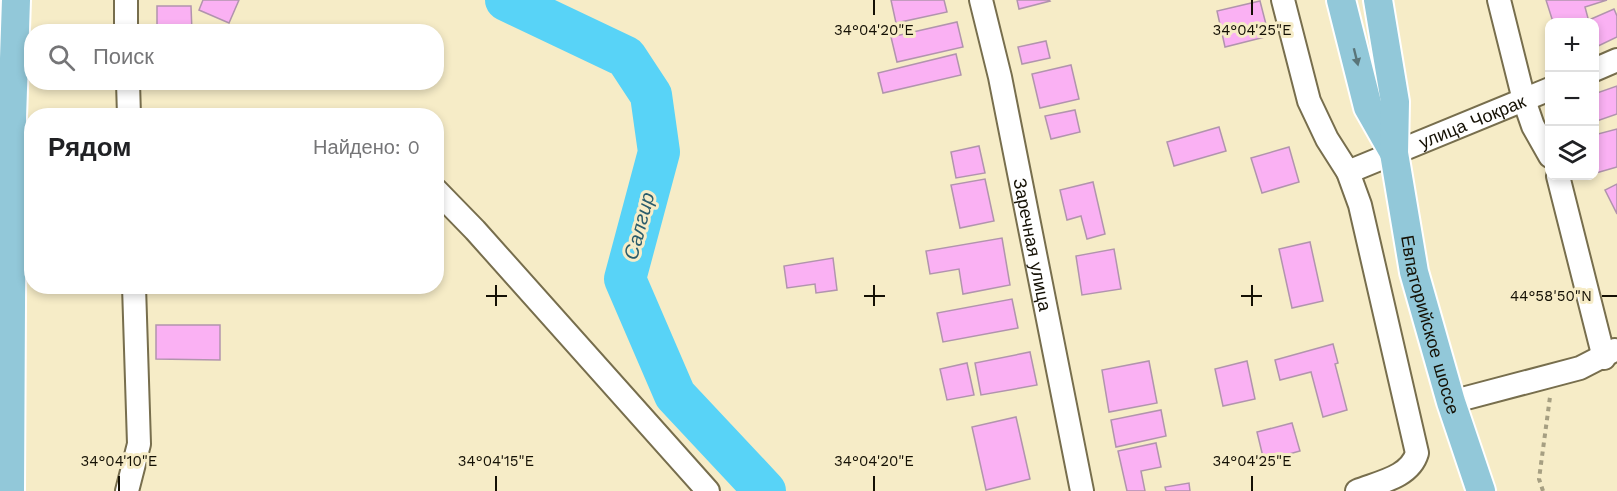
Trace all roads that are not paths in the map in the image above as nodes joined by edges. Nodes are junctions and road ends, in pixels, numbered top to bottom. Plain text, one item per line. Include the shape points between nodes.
1 (16, 0) edge
2 (126, 0) edge
3 (981, 0) edge
4 (1283, 0) edge
5 (1341, 0) edge
6 (1378, 0) edge
7 (1499, 0) edge
8 (126, 24) edge
9 (1617, 60) edge
10 (1599, 68) edge
11 (128, 90) edge
12 (1545, 91) edge
13 (1524, 100) junction
14 (129, 108) edge
15 (1545, 147) edge
16 (1394, 153) junction
17 (1348, 172) junction
18 (1559, 180) edge
19 (444, 198) edge
20 (134, 294) edge
21 (1610, 353) edge
22 (1451, 402) junction
23 (10, 491) edge
24 (127, 491) edge
25 (708, 491) edge
26 (1082, 491) edge
27 (1358, 491) edge
28 (1481, 491) edge

1 - 23 main road
2 - 8 street
3 - 26 street, Заречная улица
4 - 17 street via 1309,101
5 -> 16 main road, Евпаторийское шоссе via 1368,107
6 - 16 main road, Евпаторийское шоссе via 1395,102
7 - 13 street
9 - 10 street
11 - 14 street
12 - 13 street, улица Чокрак
13 - 15 street
13 - 16 street, улица Чокрак
16 - 17 street, улица Чокрак
16 - 22 main road, Евпаторийское шоссе via 1413,272
17 - 27 street via 1360,205 1417,453 1405,472
18 - 21 street
19 - 25 street
20 - 24 street via 139,444
21 - 22 street via 1580,368
22 - 28 main road, Евпаторийское шоссе

